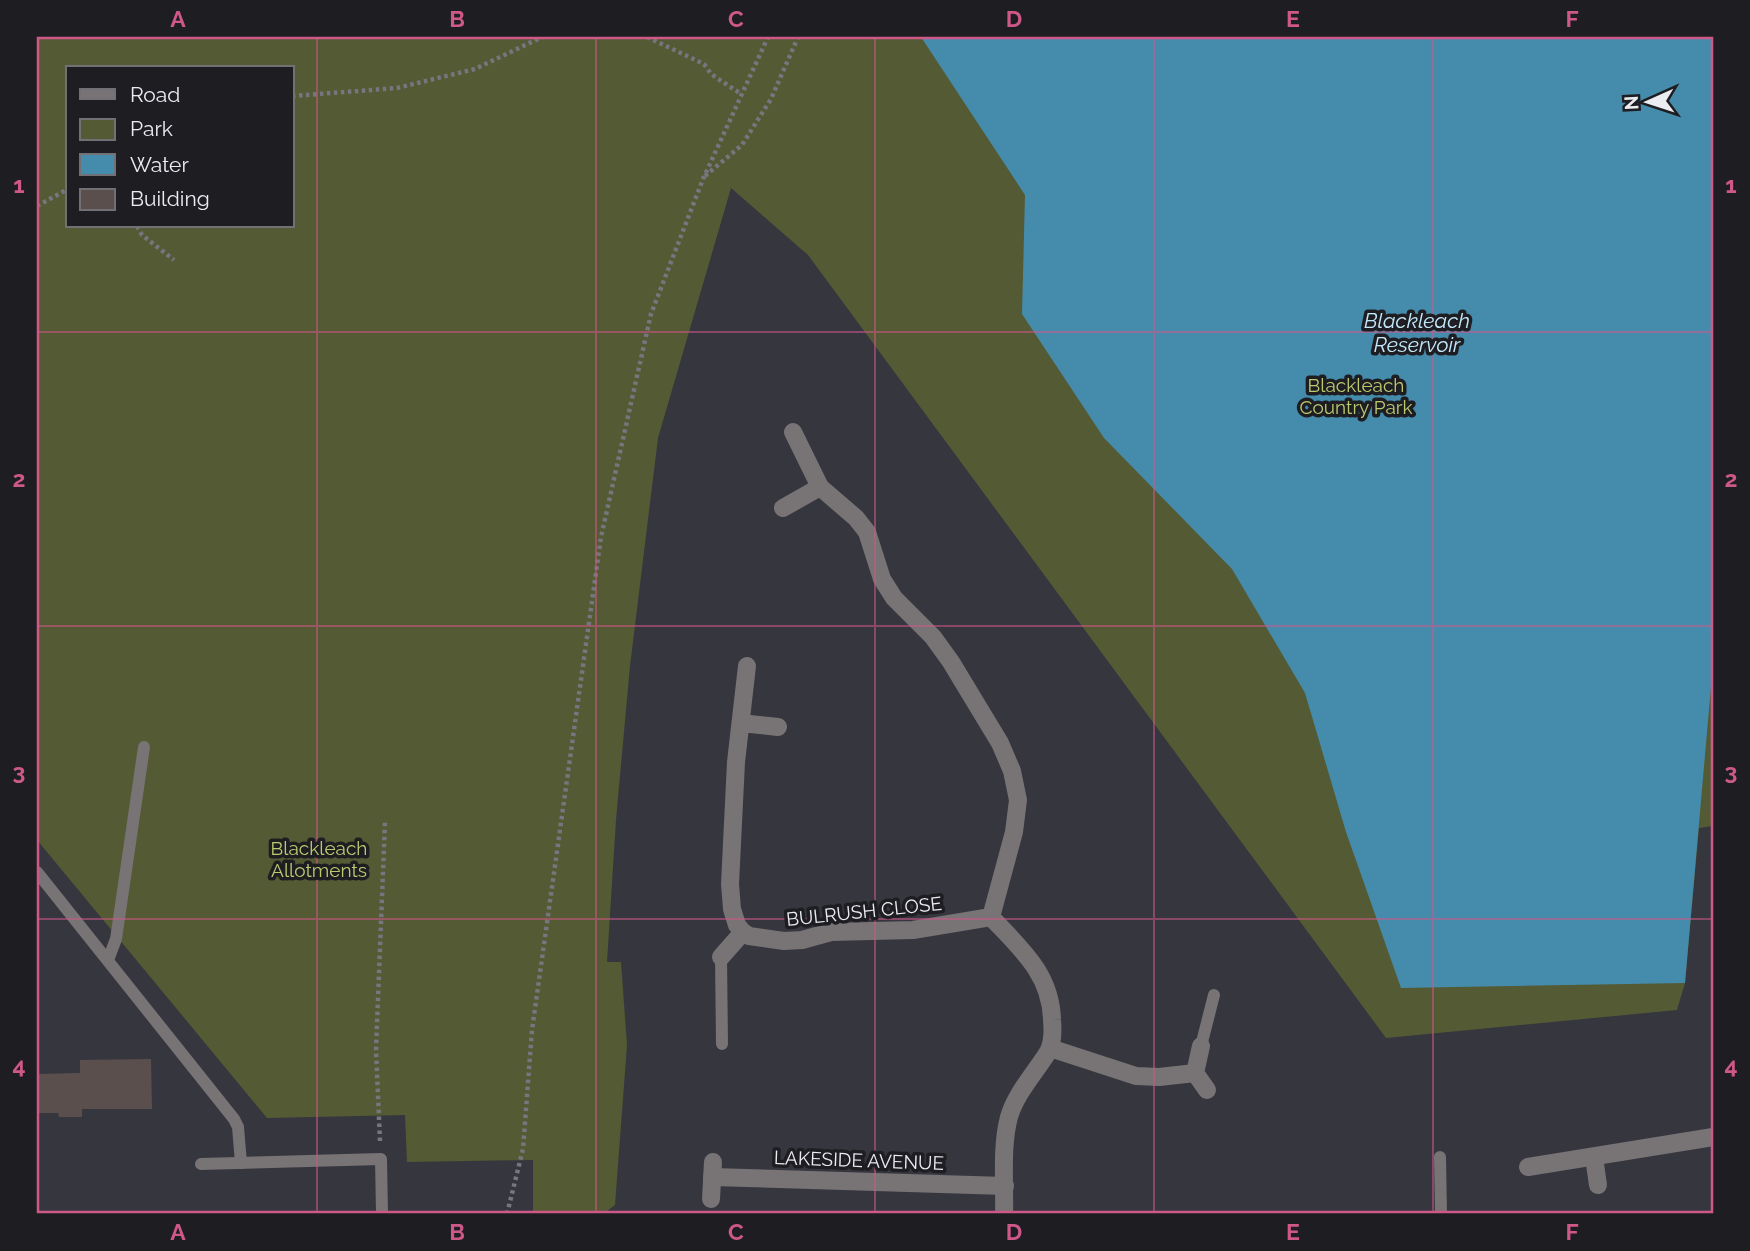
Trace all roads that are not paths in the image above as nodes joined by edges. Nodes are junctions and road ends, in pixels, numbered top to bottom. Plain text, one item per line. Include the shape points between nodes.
1 (793, 432) dead end
2 (820, 487) junction
3 (783, 508) dead end
4 (747, 666) dead end
5 (740, 723) junction
6 (778, 727) dead end
7 (144, 747) dead end
8 (37, 872) edge
9 (991, 916) junction
10 (743, 932) junction
11 (721, 957) joint
12 (108, 960) junction
13 (1214, 995) dead end
14 (722, 1044) dead end
15 (1201, 1046) joint
16 (1050, 1048) junction
17 (1195, 1073) junction
18 (1207, 1090) dead end
19 (1713, 1138) edge
20 (1440, 1157) dead end
21 (1594, 1157) junction
22 (240, 1163) junction
23 (201, 1164) dead end
24 (1528, 1167) dead end
25 (1598, 1185) dead end
26 (1004, 1186) junction
27 (711, 1199) dead end
28 (382, 1214) edge
29 (1004, 1214) edge
30 (1441, 1214) edge

1 - 2 street
2 - 3 street
2 - 9 street via 867,532 882,579 945,654 1000,743 1012,771 1018,800 1014,832
4 - 5 street
5 - 6 street
5 - 10 street via 730,884 732,909
7 - 12 lane via 116,939
8 - 12 lane
9 - 10 street, BULRUSH CLOSE via 913,930 831,932 802,940
9 - 16 street via 1045,980 1052,1007
10 - 11 street
11 - 14 lane
12 - 22 lane via 234,1119
13 - 15 lane
15 - 17 street
16 - 17 street via 1136,1076
16 - 26 street via 1010,1116
17 - 18 street
19 - 21 street
20 - 30 lane
21 - 24 street
21 - 25 street
22 - 23 lane
22 - 28 lane via 381,1159
26 - 27 street, LAKESIDE AVENUE via 712,1169
26 - 29 street

